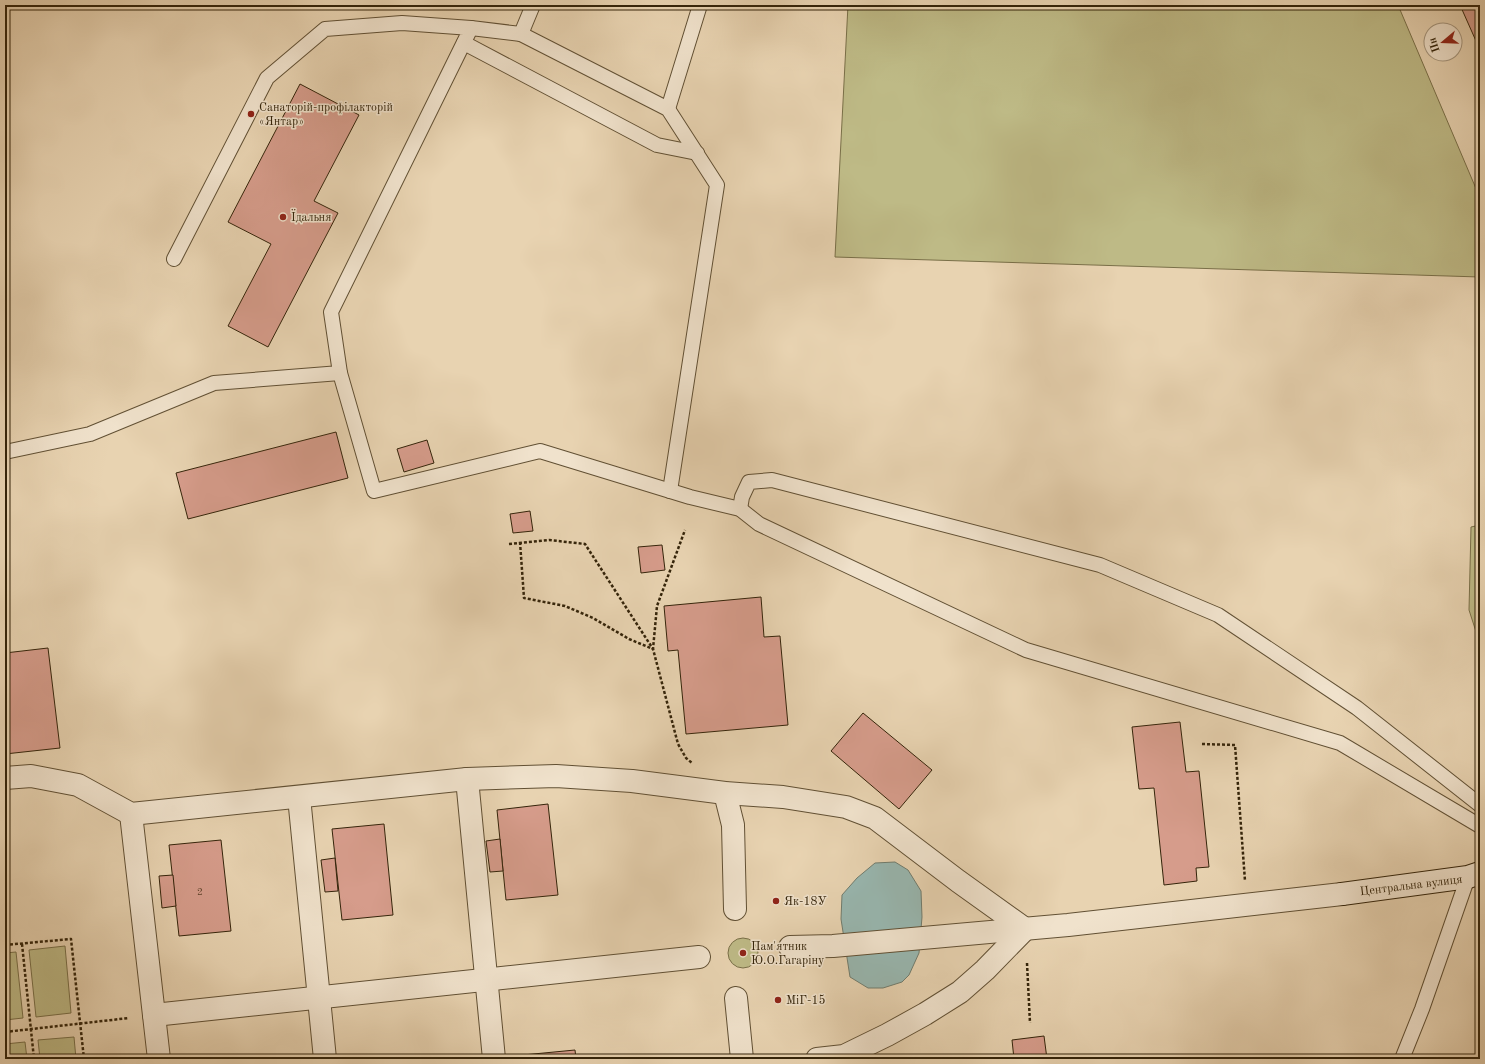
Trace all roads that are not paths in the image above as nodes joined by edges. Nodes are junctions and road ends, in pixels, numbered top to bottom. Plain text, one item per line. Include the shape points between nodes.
1 (533, 5) edge
2 (700, 5) edge
3 (471, 28) junction
4 (521, 34) junction
5 (464, 43) junction
6 (668, 109) junction
7 (697, 153) junction
8 (174, 259) dead end
9 (340, 373) junction
10 (5, 452) edge
11 (670, 491) junction
12 (740, 509) junction
13 (5, 778) edge
14 (467, 779) junction
15 (725, 793) junction
16 (299, 796) junction
17 (1480, 804) edge
18 (131, 814) junction
19 (1480, 826) edge
20 (1474, 875) edge
21 (734, 909) dead end
22 (1024, 929) junction
23 (790, 947) dead end
24 (699, 957) dead end
25 (486, 980) junction
26 (319, 997) junction
27 (736, 998) dead end
28 (154, 1015) junction
29 (845, 1057) edge
30 (159, 1059) edge
31 (325, 1059) edge
32 (494, 1059) edge
33 (742, 1059) edge
34 (817, 1059) edge
35 (1402, 1059) edge

1 - 4 lane
2 - 6 lane
3 - 4 lane
3 - 5 lane
3 - 8 lane via 402,23 325,29 267,78
4 - 6 lane
5 - 7 lane via 657,145
5 - 9 lane via 331,312
6 - 7 lane
7 - 11 lane via 717,185
9 - 10 lane via 214,383 90,434
9 - 11 lane via 374,491 540,451
11 - 12 lane
12 - 17 lane via 749,482 772,480 1100,565 1218,615 1357,708
12 - 19 lane via 759,524 1026,650 1340,743
13 - 18 street via 31,776 78,785
14 - 15 street via 556,776 632,781
14 - 16 street
14 - 25 street
15 - 21 street via 733,825
15 - 22 street via 783,797 846,807 875,818
16 - 18 street
16 - 26 street
18 - 28 street
20 - 22 street, Центральна вулиця via 1342,894
20 - 35 lane
22 - 23 street, Центральна вулиця via 833,946
22 - 29 street via 960,992 919,1018
24 - 25 street
25 - 26 street
25 - 32 street
26 - 28 street
26 - 31 street
27 - 33 street
28 - 30 street
29 - 34 street

